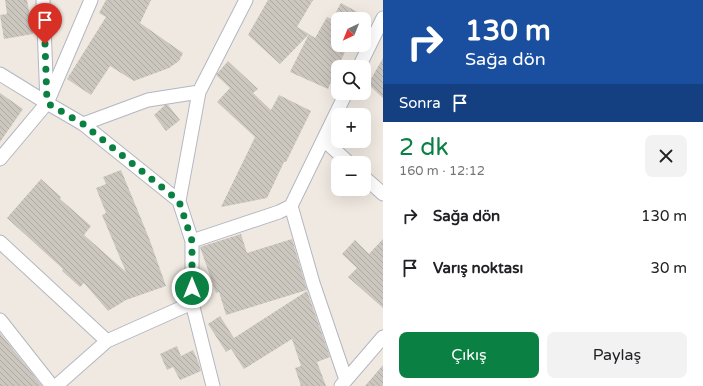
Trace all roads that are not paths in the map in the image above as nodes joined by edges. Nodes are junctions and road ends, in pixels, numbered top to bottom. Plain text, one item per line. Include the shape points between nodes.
1 (43, 0) edge
2 (91, 0) edge
3 (246, 0) edge
4 (382, 23) edge
5 (363, 60) edge
6 (0, 74) edge
7 (199, 92) junction
8 (343, 100) edge
9 (47, 103) junction
10 (83, 124) junction
11 (324, 140) junction
12 (341, 156) edge
13 (0, 159) edge
14 (371, 183) edge
15 (383, 194) edge
16 (179, 201) junction
17 (291, 206) junction
18 (192, 241) junction
19 (0, 242) edge
20 (192, 303) junction
21 (0, 320) edge
22 (383, 337) edge
23 (108, 341) junction
24 (343, 383) edge
25 (52, 386) edge
26 (56, 386) edge
27 (213, 386) edge

1 - 9 street
2 - 9 street
3 - 7 street
4 - 5 street
6 - 9 street
7 - 10 street via 148,100
7 - 16 street
8 - 11 street
9 - 10 street
9 - 13 street
10 - 16 street
11 - 12 street
11 - 17 street
14 - 15 street
16 - 18 street
17 - 18 street
17 - 24 street
18 - 20 street
19 - 23 street
20 - 23 street
20 - 27 street
21 - 25 street
22 - 24 street
23 - 26 street

